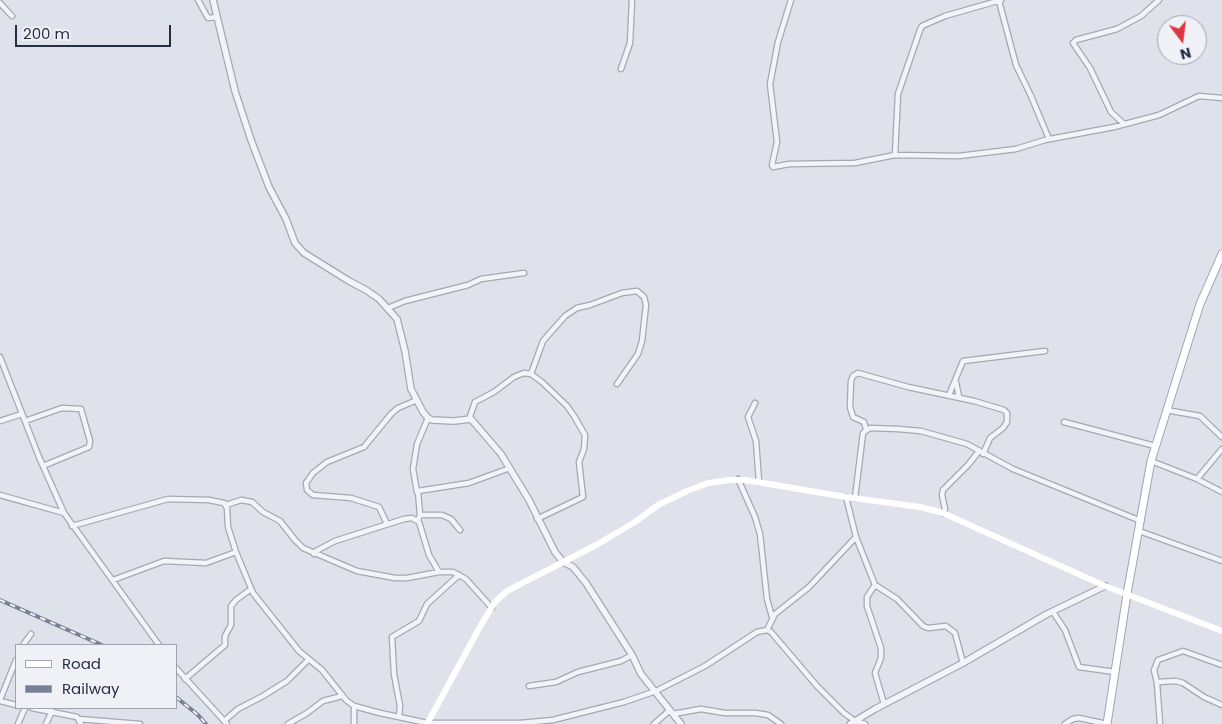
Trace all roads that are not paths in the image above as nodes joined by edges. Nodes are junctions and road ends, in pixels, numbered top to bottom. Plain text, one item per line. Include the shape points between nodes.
1 (198, 0) edge
2 (213, 0) edge
3 (632, 0) edge
4 (791, 0) edge
5 (1000, 0) edge
6 (1159, 0) edge
7 (0, 3) edge
8 (12, 16) dead end
9 (217, 17) junction
10 (621, 69) dead end
11 (1222, 98) edge
12 (1124, 124) junction
13 (1049, 139) junction
14 (895, 155) junction
15 (1222, 254) edge
16 (524, 273) dead end
17 (388, 308) junction
18 (1045, 352) dead end
19 (0, 357) edge
20 (531, 374) junction
21 (955, 381) junction
22 (617, 384) dead end
23 (949, 395) junction
24 (958, 398) junction
25 (416, 400) junction
26 (755, 404) dead end
27 (1166, 410) junction
28 (22, 414) junction
29 (428, 418) junction
30 (470, 419) junction
31 (0, 421) edge
32 (25, 421) junction
33 (1064, 422) dead end
34 (866, 429) junction
35 (1222, 437) edge
36 (1155, 446) junction
37 (1222, 449) edge
38 (981, 452) junction
39 (1151, 461) junction
40 (43, 466) junction
41 (510, 468) junction
42 (1197, 479) junction
43 (738, 480) junction
44 (759, 482) junction
45 (417, 492) junction
46 (1222, 492) edge
47 (0, 496) edge
48 (846, 497) junction
49 (855, 498) junction
50 (226, 505) junction
51 (64, 513) junction
52 (943, 513) junction
53 (419, 518) junction
54 (537, 519) junction
55 (1141, 520) junction
56 (387, 524) junction
57 (72, 526) junction
58 (460, 530) dead end
59 (1139, 531) junction
60 (856, 537) junction
61 (236, 552) junction
62 (314, 554) junction
63 (1222, 561) edge
64 (563, 562) junction
65 (439, 572) junction
66 (459, 575) junction
67 (113, 580) junction
68 (875, 585) junction
69 (1105, 586) junction
70 (251, 589) junction
71 (1127, 594) junction
72 (492, 608) junction
73 (1053, 612) junction
74 (772, 617) junction
75 (767, 630) junction
76 (1222, 631) edge
77 (31, 634) dead end
78 (24, 644) edge
79 (157, 644) edge
80 (632, 655) junction
81 (308, 660) junction
82 (15, 663) edge
83 (962, 663) junction
84 (1222, 665) edge
85 (178, 670) edge
86 (1115, 672) junction
87 (185, 679) junction
88 (1156, 683) junction
89 (529, 686) dead end
90 (656, 691) junction
91 (342, 696) junction
92 (0, 701) edge
93 (884, 704) junction
94 (15, 705) edge
95 (1222, 705) edge
96 (354, 706) junction
97 (25, 709) edge
98 (39, 709) edge
99 (52, 711) junction
100 (671, 712) junction
101 (399, 717) junction
102 (80, 721) edge
103 (225, 722) edge
104 (852, 722) edge
105 (18, 724) edge
106 (46, 724) edge
107 (140, 724) edge
108 (288, 724) edge
109 (354, 724) edge
110 (427, 724) edge
111 (654, 724) edge
112 (681, 724) edge
113 (781, 724) edge
114 (865, 724) edge
115 (1065, 724) edge
116 (1107, 724) edge
117 (1160, 724) edge

1 - 9 street via 208,18
2 - 9 street
3 - 10 street via 630,43
4 - 14 street via 770,84 777,142 772,166 855,163
5 - 13 street via 1016,65
5 - 14 street via 922,26 898,94
6 - 12 street via 1141,16 1117,29 1073,43 1090,68 1111,112
7 - 8 street
9 - 17 street via 251,140 295,243 304,253 366,290
11 - 12 street via 1199,96 1159,115
12 - 13 street
13 - 14 street via 1016,149 959,156
15 - 27 main road via 1200,304
16 - 17 street via 481,278 468,285
17 - 25 street via 397,319
18 - 21 street via 963,361
19 - 28 street
20 - 22 street via 543,341 565,316 577,308 637,291 644,297 646,305 642,341 638,354
20 - 30 street via 514,377 475,402
20 - 54 street via 567,406 582,428 585,440 579,462 583,497
21 - 23 street
21 - 24 street
23 - 24 street
23 - 34 street via 855,374 851,385 852,413 854,418 865,423
24 - 38 street via 1007,413 1006,425 990,438
25 - 29 street
25 - 56 street via 391,414 364,447 327,462 306,483 307,490 313,495 350,498 379,507
26 - 44 street via 748,417 756,442
27 - 35 street via 1200,416
27 - 36 main road
28 - 31 street
28 - 32 street
29 - 30 street
29 - 45 street via 413,468
30 - 41 street
32 - 40 street
32 - 40 street via 62,408 80,408 82,412 89,447
33 - 36 street
34 - 38 street via 918,430 967,444
34 - 49 street via 862,435
36 - 39 main road
37 - 42 street
38 - 52 street via 943,490
38 - 55 street via 1013,469
39 - 42 street
39 - 55 main road
40 - 51 street
41 - 45 street via 468,483
41 - 54 street
42 - 46 street
43 - 44 main road
43 - 64 main road via 708,483 687,491
43 - 74 street via 760,534
44 - 48 main road
45 - 53 street
47 - 51 street
48 - 49 main road
48 - 60 street
49 - 52 main road
50 - 57 street via 217,500 174,499
50 - 61 street via 228,527
50 - 62 street via 241,500 252,502 280,521 295,540
51 - 57 street
52 - 69 main road
53 - 56 street
53 - 58 street via 442,515 451,519
53 - 65 street via 429,555
54 - 64 street
55 - 59 main road
56 - 62 street via 335,541
57 - 67 street
59 - 63 street
59 - 71 main road
60 - 68 street
60 - 74 street via 809,587
61 - 67 street via 206,563 164,560
61 - 70 street
62 - 65 street via 357,571 395,578 414,578
64 - 72 main road via 507,591
64 - 80 street via 573,567 586,583
65 - 66 street
66 - 72 street via 471,583
66 - 101 street via 427,604 419,621 392,637
67 - 79 street
68 - 83 street via 897,599 923,626 946,626 955,633
68 - 93 street via 867,597 867,606 881,648 875,672
69 - 71 main road
69 - 73 street
70 - 81 street
70 - 87 street via 231,606 231,625 225,636 225,645
71 - 76 main road
71 - 86 main road
72 - 110 main road
73 - 83 street
73 - 86 street via 1080,667
74 - 75 street
75 - 90 street via 757,632 704,666
75 - 104 street
77 - 78 street
80 - 89 street via 556,682
80 - 90 street
81 - 91 street via 322,670
81 - 103 street via 287,681 238,709
82 - 92 street
83 - 93 street
84 - 88 street via 1183,651 1158,660 1154,670
85 - 87 street
86 - 116 main road
87 - 103 street
88 - 95 street via 1183,683
88 - 117 street
90 - 100 street
90 - 110 street via 553,720
91 - 96 street
91 - 108 street via 323,701
92 - 94 street
93 - 104 street
96 - 101 street
96 - 109 street
97 - 105 street
98 - 99 street
99 - 102 street via 72,715
99 - 106 street
100 - 111 street
100 - 112 street
100 - 113 street via 755,713 768,715
101 - 110 street
102 - 107 street
104 - 114 street
115 - 116 street via 1079,718

